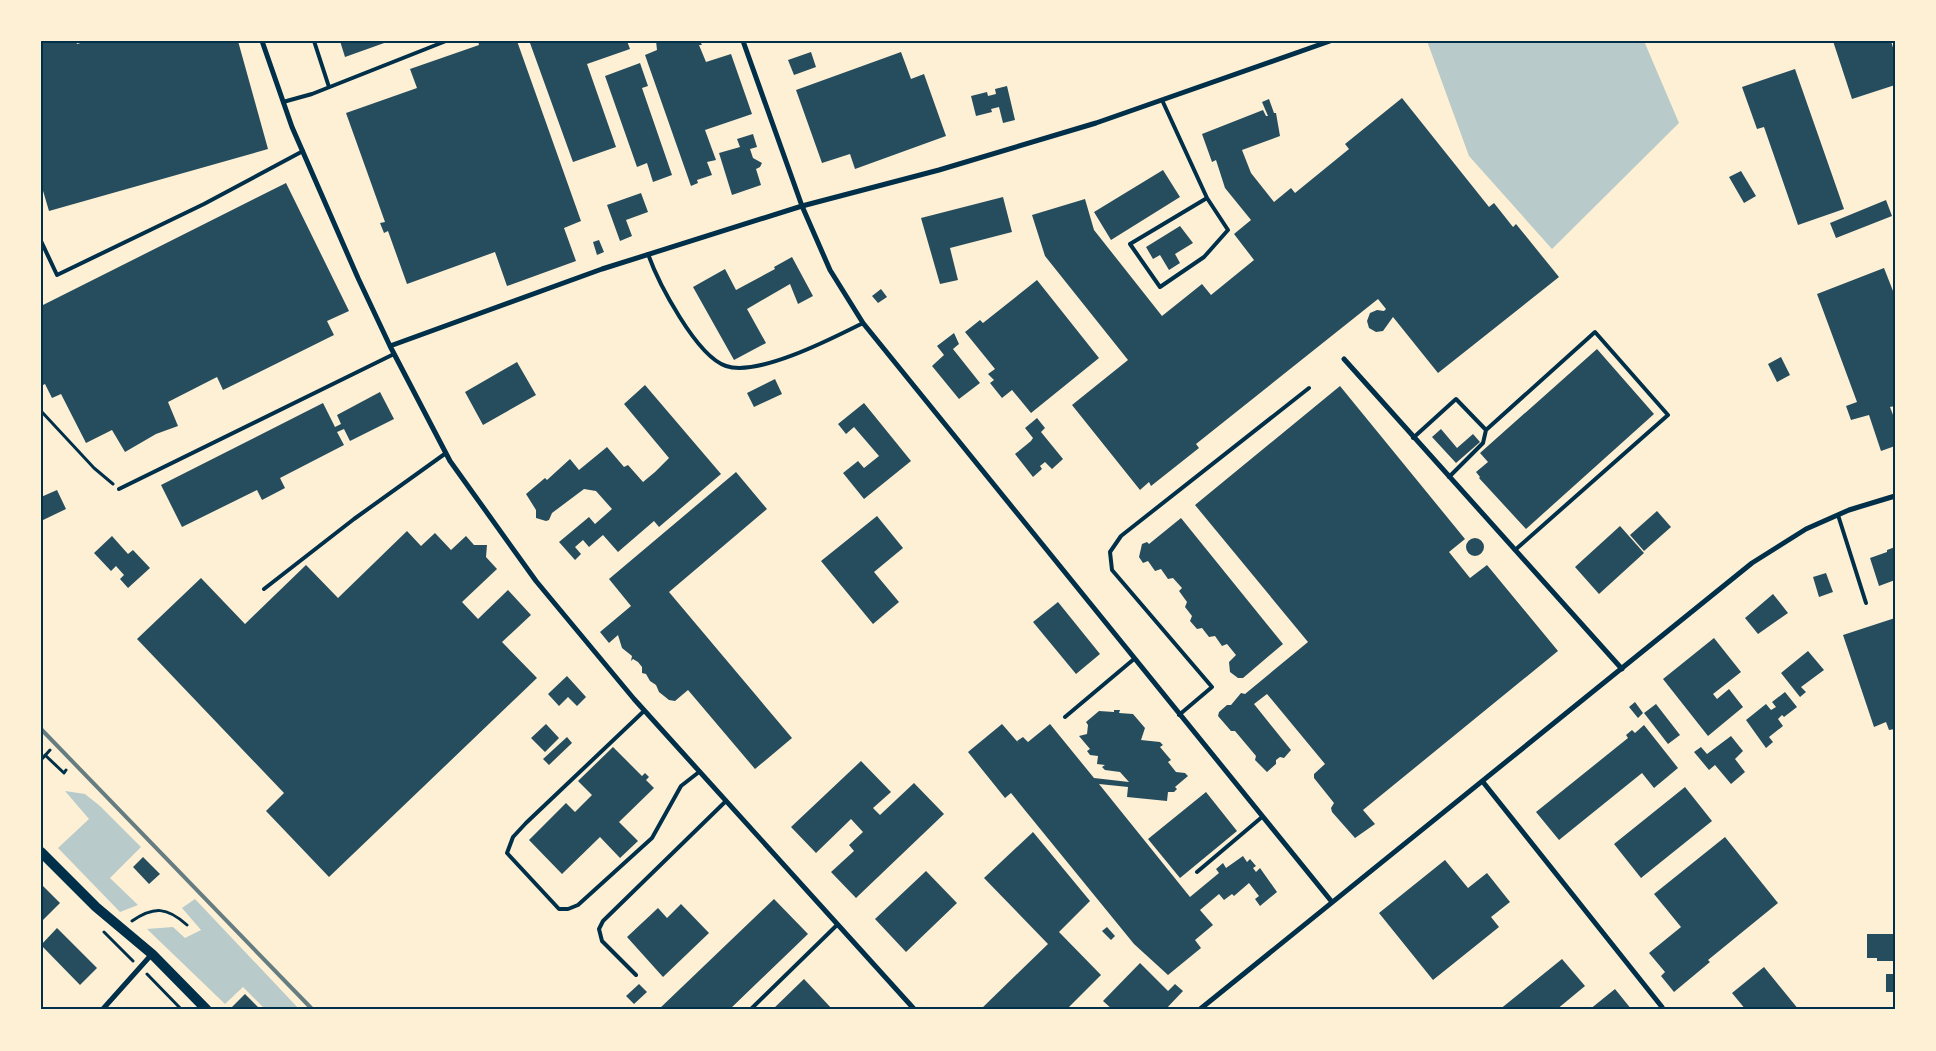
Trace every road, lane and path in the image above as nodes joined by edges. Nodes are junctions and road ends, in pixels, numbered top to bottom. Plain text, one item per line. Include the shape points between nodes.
1 (262, 41) edge
2 (314, 41) edge
3 (446, 41) edge
4 (743, 41) edge
5 (1330, 41) edge
6 (329, 87) junction
7 (1162, 100) junction
8 (283, 102) junction
9 (302, 151) junction
10 (1207, 198) junction
11 (802, 206) junction
12 (41, 241) edge
13 (648, 254) junction
14 (863, 324) junction
15 (390, 346) junction
16 (394, 354) junction
17 (1344, 359) dead end
18 (1309, 388) dead end
19 (41, 410) edge
20 (1486, 430) junction
21 (1413, 438) junction
22 (446, 453) junction
23 (1449, 478) junction
24 (119, 489) joint
25 (1895, 496) edge
26 (1838, 515) junction
27 (1515, 550) junction
28 (264, 589) dead end
29 (1866, 603) dead end
30 (1134, 659) junction
31 (1622, 669) junction
32 (644, 711) junction
33 (1179, 716) junction
34 (1066, 717) dead end
35 (50, 750) dead end
36 (43, 758) edge
37 (66, 770) dead end
38 (699, 772) junction
39 (1483, 782) junction
40 (726, 801) junction
41 (1262, 817) junction
42 (41, 852) edge
43 (1197, 872) dead end
44 (1332, 902) junction
45 (187, 925) dead end
46 (837, 925) junction
47 (100, 928) dead end
48 (121, 929) junction
49 (152, 954) junction
50 (140, 967) junction
51 (636, 975) dead end
52 (1662, 1007) dead end
53 (102, 1010) edge
54 (182, 1010) edge
55 (207, 1010) edge
56 (750, 1010) edge
57 (915, 1010) edge
58 (1199, 1010) edge

1 - 8 street
2 - 6 lane
3 - 6 lane
4 - 11 street
5 - 7 street
6 - 8 lane
7 - 10 lane
7 - 11 street via 939,170
8 - 9 street
9 - 12 lane via 204,204 57,275
9 - 15 street
10 - 10 lane via 1228,230 1204,257 1160,287 1130,244
11 - 13 street
11 - 14 street via 830,270
13 - 14 lane via 656,277 689,330 705,350 725,366 741,368 781,359
13 - 15 street
14 - 30 street
15 - 16 street
16 - 22 street
16 - 24 lane
17 - 21 street
18 - 33 lane via 1121,536 1110,552 1112,570 1212,687
19 - 24 path via 94,468
20 - 21 lane via 1456,399
20 - 23 lane via 1483,443
20 - 27 lane via 1595,332 1668,415
21 - 23 street
22 - 28 lane
22 - 32 street via 536,581
23 - 27 street
25 - 26 street
26 - 29 lane
26 - 31 street via 1806,529 1752,563
27 - 31 street
30 - 33 street
30 - 34 lane
31 - 39 street
32 - 38 street
32 - 38 lane via 526,823 514,837 507,853 559,909 568,909 578,904 652,838 681,786
33 - 41 street
35 - 36 path
36 - 37 path via 64,773
38 - 40 street
39 - 44 street
39 - 52 street
40 - 46 street
40 - 51 lane via 603,921 599,929 602,941
41 - 43 lane
41 - 44 street
42 - 48 main road
44 - 58 street
45 - 48 path via 168,911 156,910 142,914
46 - 56 lane
46 - 57 street
47 - 50 path
48 - 49 main road
49 - 50 street
49 - 55 main road
50 - 53 street
50 - 54 path

